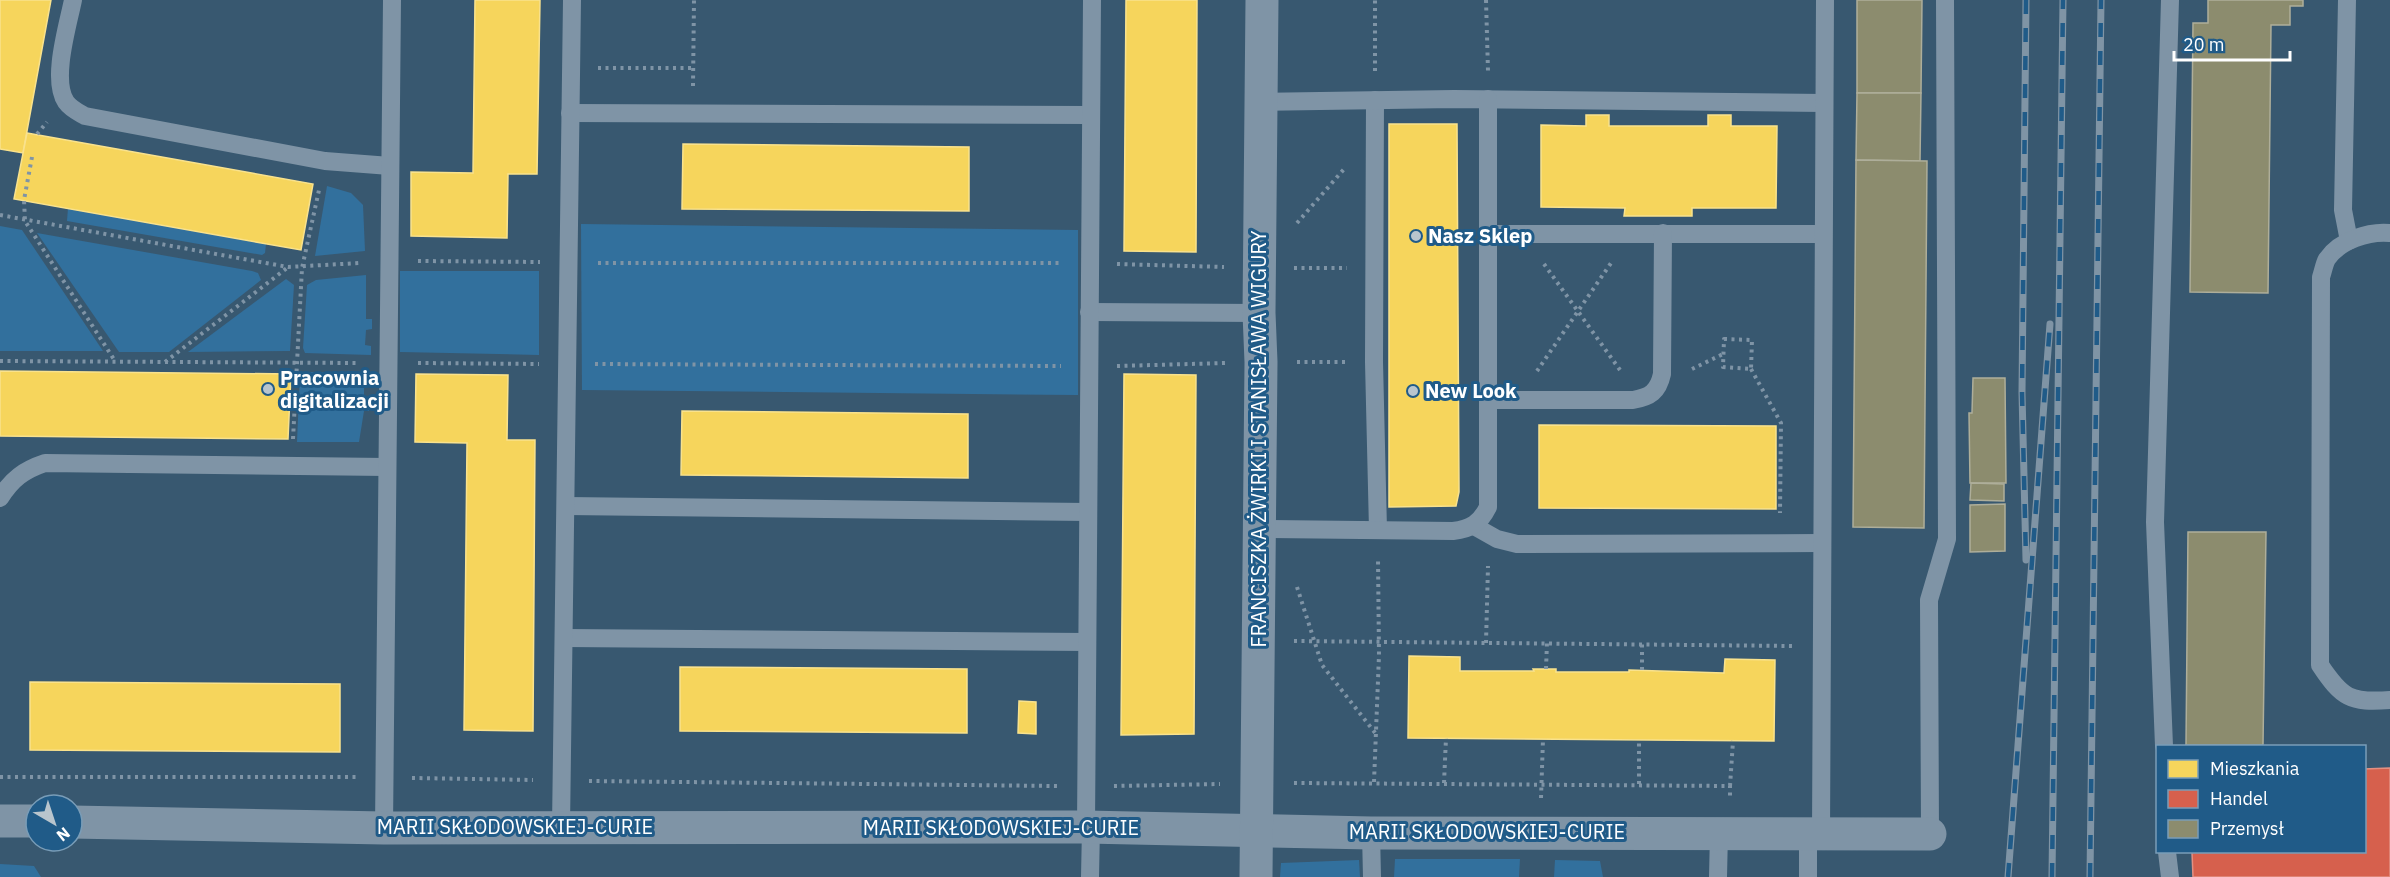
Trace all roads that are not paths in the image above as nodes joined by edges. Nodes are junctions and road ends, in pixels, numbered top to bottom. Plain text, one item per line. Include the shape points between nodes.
1 (73, 0) edge
2 (392, 0) edge
3 (572, 0) edge
4 (1092, 0) edge
5 (1262, 0) edge
6 (1824, 0) edge
7 (1944, 0) edge
8 (2170, 0) edge
9 (2348, 0) edge
10 (1488, 99) junction
11 (1375, 100) junction
12 (1261, 102) junction
13 (1824, 103) junction
14 (570, 113) junction
15 (1091, 115) junction
16 (390, 166) junction
17 (1663, 233) junction
18 (2390, 233) edge
19 (1488, 234) junction
20 (1823, 234) junction
21 (2349, 241) junction
22 (1089, 312) junction
23 (1259, 313) junction
24 (1488, 399) junction
25 (387, 467) junction
26 (0, 498) edge
27 (566, 506) junction
28 (1088, 512) junction
29 (1258, 529) junction
30 (1378, 530) junction
31 (1481, 530) junction
32 (1822, 543) junction
33 (564, 638) junction
34 (1087, 642) junction
35 (2390, 700) edge
36 (2163, 745) edge
37 (0, 821) edge
38 (24, 821) edge
39 (84, 822) edge
40 (561, 827) junction
41 (1088, 827) junction
42 (384, 828) junction
43 (1256, 830) junction
44 (1371, 833) junction
45 (1724, 833) junction
46 (1930, 834) joint
47 (1814, 835) junction
48 (2167, 853) edge
49 (1090, 877) edge
50 (1256, 877) edge
51 (1372, 877) edge
52 (1718, 877) edge
53 (1808, 877) edge
54 (2170, 877) edge

1 - 16 lane via 60,67 64,100 72,109 98,120 325,161
2 - 16 lane
3 - 14 lane
4 - 15 lane
5 - 12 street, FRANCISZKA ŻWIRKI I STANISŁAWA WIGURY
6 - 13 lane
7 - 46 lane via 1947,539 1929,600
8 - 36 lane via 2156,522
9 - 21 lane via 2343,210
10 - 11 lane
10 - 13 lane
10 - 19 lane
11 - 12 lane
11 - 30 lane
12 - 23 street, FRANCISZKA ŻWIRKI I STANISŁAWA WIGURY
13 - 20 lane
14 - 15 lane
14 - 27 lane
15 - 22 lane
16 - 25 lane
17 - 19 lane
17 - 20 lane
17 - 24 lane via 1662,374 1654,393 1641,399
18 - 21 lane via 2374,232
19 - 24 lane
20 - 32 lane
21 - 35 lane via 2327,259 2321,277 2320,665 2337,689 2359,701
22 - 23 lane
22 - 28 lane
23 - 29 street, FRANCISZKA ŻWIRKI I STANISŁAWA WIGURY
24 - 31 lane via 1488,507
25 - 26 lane via 45,463 25,470
25 - 42 lane
27 - 28 lane
27 - 33 lane
28 - 34 lane
29 - 30 lane
29 - 43 street, FRANCISZKA ŻWIRKI I STANISŁAWA WIGURY
30 - 31 lane
31 - 32 lane via 1517,544
32 - 47 lane
33 - 34 lane
33 - 40 lane
34 - 41 lane
37 - 38 street
39 - 42 street, MARII SKŁODOWSKIEJ-CURIE
40 - 41 street, MARII SKŁODOWSKIEJ-CURIE
40 - 42 street, MARII SKŁODOWSKIEJ-CURIE
41 - 43 street, MARII SKŁODOWSKIEJ-CURIE
41 - 49 lane
43 - 44 street, MARII SKŁODOWSKIEJ-CURIE
43 - 50 street, FRANCISZKA ŻWIRKI I STANISŁAWA WIGURY
44 - 45 street, MARII SKŁODOWSKIEJ-CURIE
44 - 51 lane
45 - 47 street, MARII SKŁODOWSKIEJ-CURIE
45 - 52 lane
46 - 47 street, MARII SKŁODOWSKIEJ-CURIE
47 - 53 lane
48 - 54 lane

